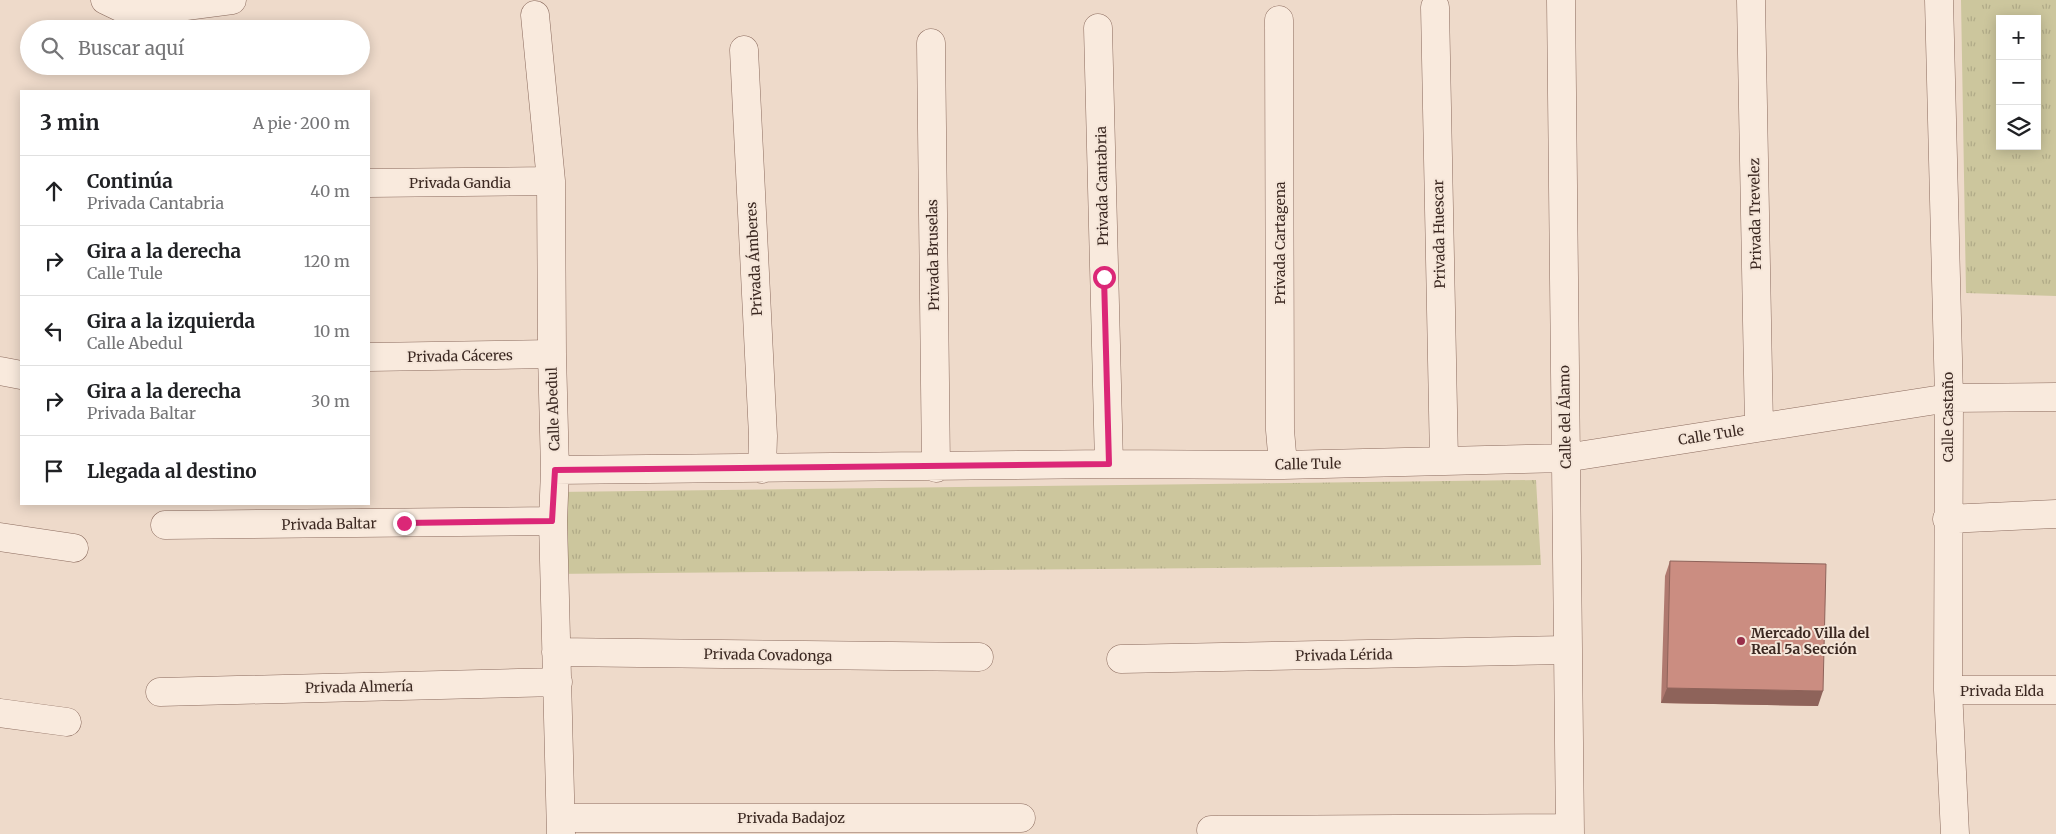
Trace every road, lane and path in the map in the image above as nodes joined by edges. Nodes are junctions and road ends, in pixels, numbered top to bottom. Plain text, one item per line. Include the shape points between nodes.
1 (105, 0) edge
2 (232, 0) edge
3 (1561, 0) edge
4 (1751, 0) edge
5 (1939, 0) edge
6 (1435, 7) dead end
7 (535, 15) dead end
8 (1279, 20) dead end
9 (1098, 28) dead end
10 (931, 42) dead end
11 (744, 50) dead end
12 (551, 181) junction
13 (370, 183) edge
14 (552, 354) junction
15 (370, 357) edge
16 (0, 371) edge
17 (20, 375) edge
18 (2056, 397) edge
19 (1949, 398) junction
20 (1759, 427) junction
21 (1565, 458) junction
22 (1444, 460) junction
23 (1109, 464) junction
24 (1283, 465) junction
25 (936, 468) junction
26 (762, 469) junction
27 (555, 470) junction
28 (2056, 514) edge
29 (1947, 519) junction
30 (552, 521) junction
31 (165, 526) dead end
32 (0, 536) edge
33 (74, 548) dead end
34 (1566, 650) junction
35 (556, 652) junction
36 (979, 657) dead end
37 (1121, 659) dead end
38 (558, 682) junction
39 (1948, 690) junction
40 (2056, 690) edge
41 (160, 692) dead end
42 (0, 713) edge
43 (67, 722) dead end
44 (1022, 818) dead end
45 (561, 826) edge
46 (1211, 830) dead end
47 (1570, 831) edge
48 (1955, 834) edge

1 - 2 street via 132,13
3 - 21 street, Calle del Álamo
4 - 20 street, Privada Trevelez
5 - 19 street, Calle Castaño
6 - 22 street, Privada Huescar
7 - 12 street, Calle Abedul
8 - 24 street, Privada Cartagena via 1280,430
9 - 23 street, Privada Cantabria
10 - 25 street, Privada Bruselas
11 - 26 street, Privada Ámberes
12 - 13 street, Privada Gandia
12 - 14 street, Calle Abedul
14 - 15 street, Privada Cáceres
14 - 27 street, Calle Abedul
16 - 17 street
18 - 19 street, Calle Tule
19 - 20 street, Calle Tule
19 - 29 street, Calle Castaño
20 - 21 street, Calle Tule
21 - 22 street, Calle Tule
21 - 34 street, Calle del Álamo
22 - 24 street, Calle Tule
23 - 24 street, Calle Tule
23 - 25 street, Calle Tule
25 - 26 street, Calle Tule
26 - 27 street, Calle Tule
27 - 30 street, Calle Abedul
28 - 29 street
29 - 39 street, Calle Castaño
30 - 31 street, Privada Baltar
30 - 35 street, Calle Abedul
32 - 33 street
34 - 37 street, Privada Lérida
34 - 47 street, Calle del Álamo
35 - 36 street, Privada Covadonga
35 - 38 street, Calle Abedul
38 - 41 street, Privada Almería
38 - 45 street, Calle Abedul
39 - 40 street, Privada Elda
39 - 48 street, Calle Castaño
42 - 43 street
44 - 45 street, Privada Badajoz
46 - 47 street

